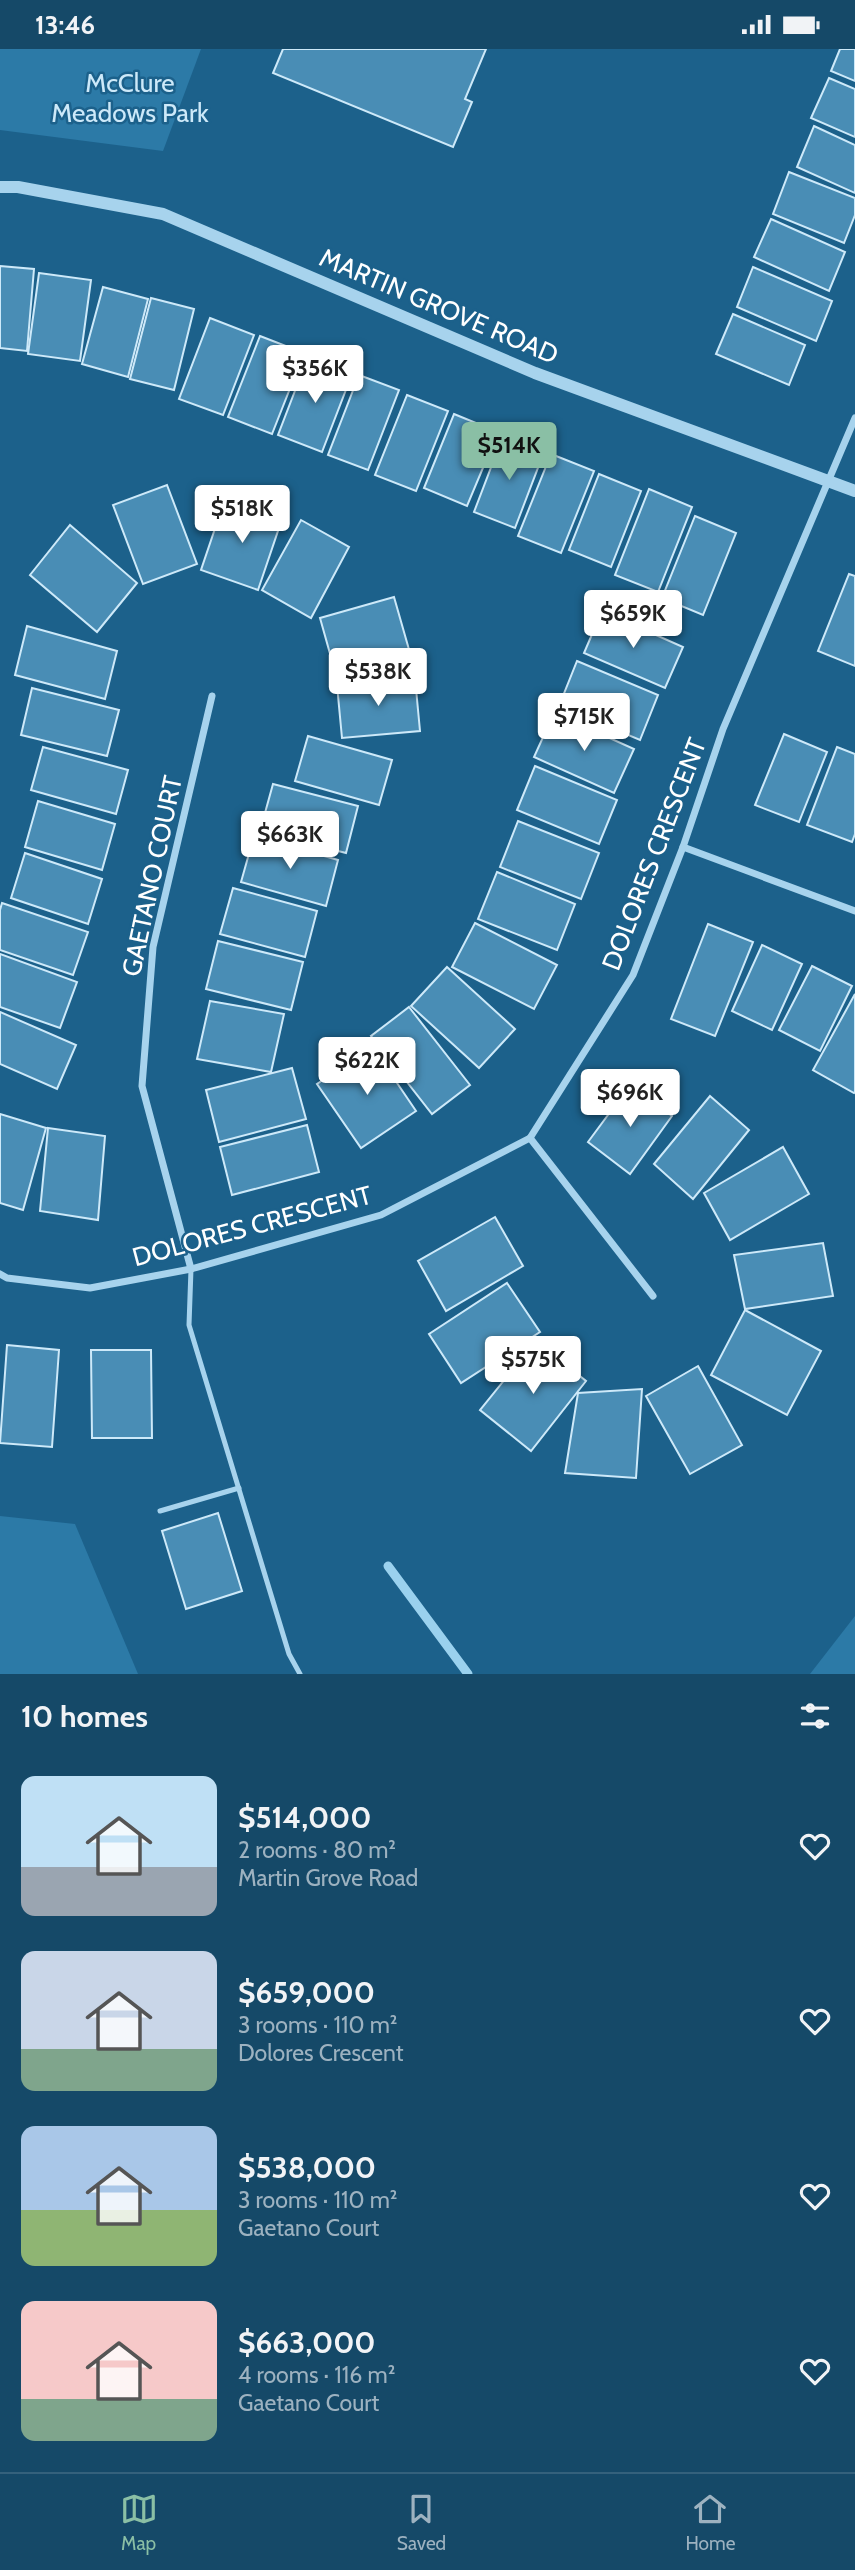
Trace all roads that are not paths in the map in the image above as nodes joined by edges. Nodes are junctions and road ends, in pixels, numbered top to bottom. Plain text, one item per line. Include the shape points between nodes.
1 (0, 187) edge
2 (855, 418) edge
3 (827, 480) junction
4 (855, 491) edge
5 (212, 696) dead end
6 (683, 847) junction
7 (855, 911) edge
8 (530, 1138) junction
9 (191, 1269) junction
10 (0, 1274) edge
11 (653, 1296) dead end
12 (239, 1488) junction
13 (160, 1511) dead end
14 (300, 1674) edge

1 - 3 street, MARTIN GROVE ROAD via 163,214 536,373
2 - 3 street, DOLORES CRESCENT
3 - 4 street, MARTIN GROVE ROAD
3 - 6 street, DOLORES CRESCENT via 723,729
5 - 9 street, GAETANO COURT via 153,947 142,1086
6 - 7 street
6 - 8 street, DOLORES CRESCENT via 633,975
8 - 9 street, DOLORES CRESCENT via 381,1215
8 - 11 street
9 - 10 street, DOLORES CRESCENT via 90,1288
9 - 12 lane via 189,1325
12 - 13 lane
12 - 14 lane via 289,1654

